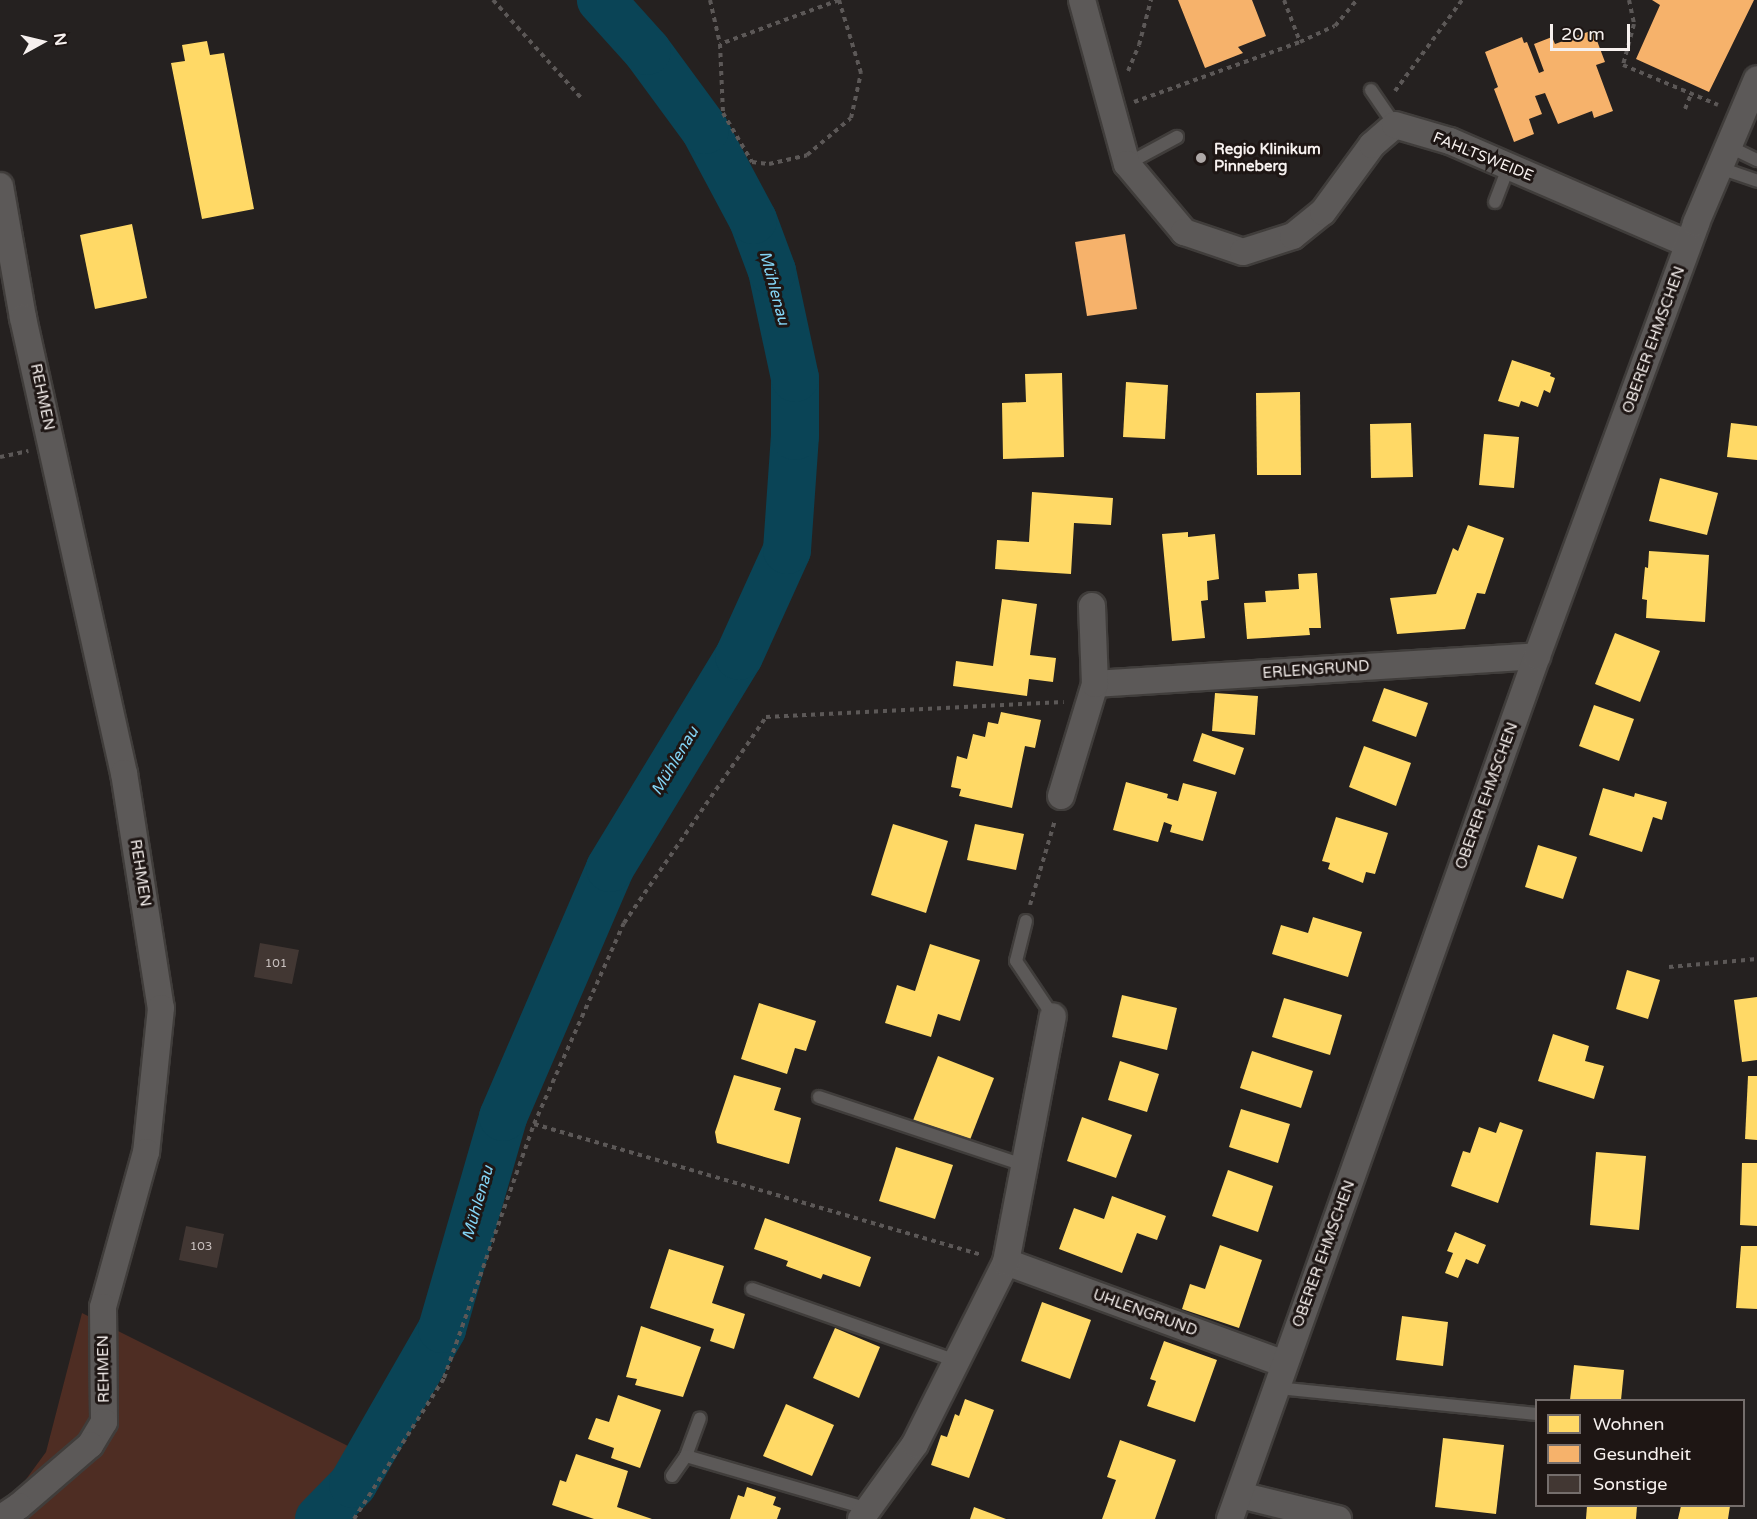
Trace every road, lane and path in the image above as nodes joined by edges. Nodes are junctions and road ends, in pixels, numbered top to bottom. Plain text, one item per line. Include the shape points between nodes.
1 (492, 0) edge
2 (710, 0) edge
3 (839, 0) edge
4 (1082, 0) edge
5 (1151, 0) edge
6 (1284, 0) edge
7 (1356, 0) edge
8 (1462, 0) edge
9 (1629, 0) edge
10 (1300, 42) junction
11 (720, 44) junction
12 (1757, 79) edge
13 (1371, 90) dead end
14 (1691, 94) junction
15 (582, 99) dead end
16 (1684, 109) dead end
17 (1111, 110) junction
18 (1742, 114) junction
19 (1388, 115) junction
20 (1177, 137) dead end
21 (1725, 158) junction
22 (1757, 160) edge
23 (1127, 164) junction
24 (1509, 166) junction
25 (1757, 181) edge
26 (0, 186) edge
27 (1495, 202) dead end
28 (1688, 244) junction
29 (1092, 606) dead end
30 (1537, 657) junction
31 (1093, 692) junction
32 (1061, 796) joint
33 (1026, 921) joint
34 (1757, 959) edge
35 (1669, 967) dead end
36 (1053, 1016) joint
37 (819, 1097) dead end
38 (534, 1124) junction
39 (1024, 1165) junction
40 (1006, 1262) junction
41 (752, 1289) dead end
42 (957, 1361) junction
43 (1281, 1376) junction
44 (1535, 1414) edge
45 (700, 1418) dead end
46 (686, 1456) junction
47 (672, 1476) dead end
48 (1240, 1495) junction
49 (865, 1514) edge
50 (0, 1519) edge
51 (354, 1519) edge
52 (1230, 1519) edge
53 (1338, 1519) edge

1 - 15 path
2 - 11 path
3 - 11 path
3 - 11 path via 861,73 851,118 807,155 769,164 752,162 723,113
4 - 17 street
5 - 17 path via 1139,45
6 - 10 path
7 - 10 path via 1335,26
8 - 19 path
9 - 14 path via 1634,24 1623,65
10 - 17 path
12 - 18 street, OBERER EHMSCHEN
13 - 19 lane
14 - 16 path
14 - 18 path
17 - 23 street
18 - 21 street, OBERER EHMSCHEN
19 - 23 street via 1372,145 1323,212 1293,236 1243,252 1184,232
19 - 24 street, FAHLTSWEIDE
20 - 23 lane
21 - 22 lane
21 - 25 lane
21 - 28 street, OBERER EHMSCHEN
24 - 27 lane
24 - 28 street, FAHLTSWEIDE
26 - 50 street, REHMEN via 23,318 124,773 162,1008 146,1152 103,1307 104,1422 90,1445
28 - 30 street, OBERER EHMSCHEN
29 - 31 street
30 - 31 street, ERLENGRUND
30 - 43 street, OBERER EHMSCHEN
31 - 32 street
31 - 38 path via 766,717 624,923
32 - 33 path
33 - 36 lane via 1016,961
34 - 35 path
36 - 39 street
37 - 39 lane
38 - 40 path
38 - 51 path via 444,1378
39 - 40 street
40 - 42 street
40 - 43 street, UHLENGRUND
41 - 42 lane
42 - 49 street via 915,1444
43 - 44 lane
43 - 48 street, OBERER EHMSCHEN
45 - 46 lane
46 - 47 lane
46 - 49 lane
48 - 52 street, OBERER EHMSCHEN
48 - 53 street

